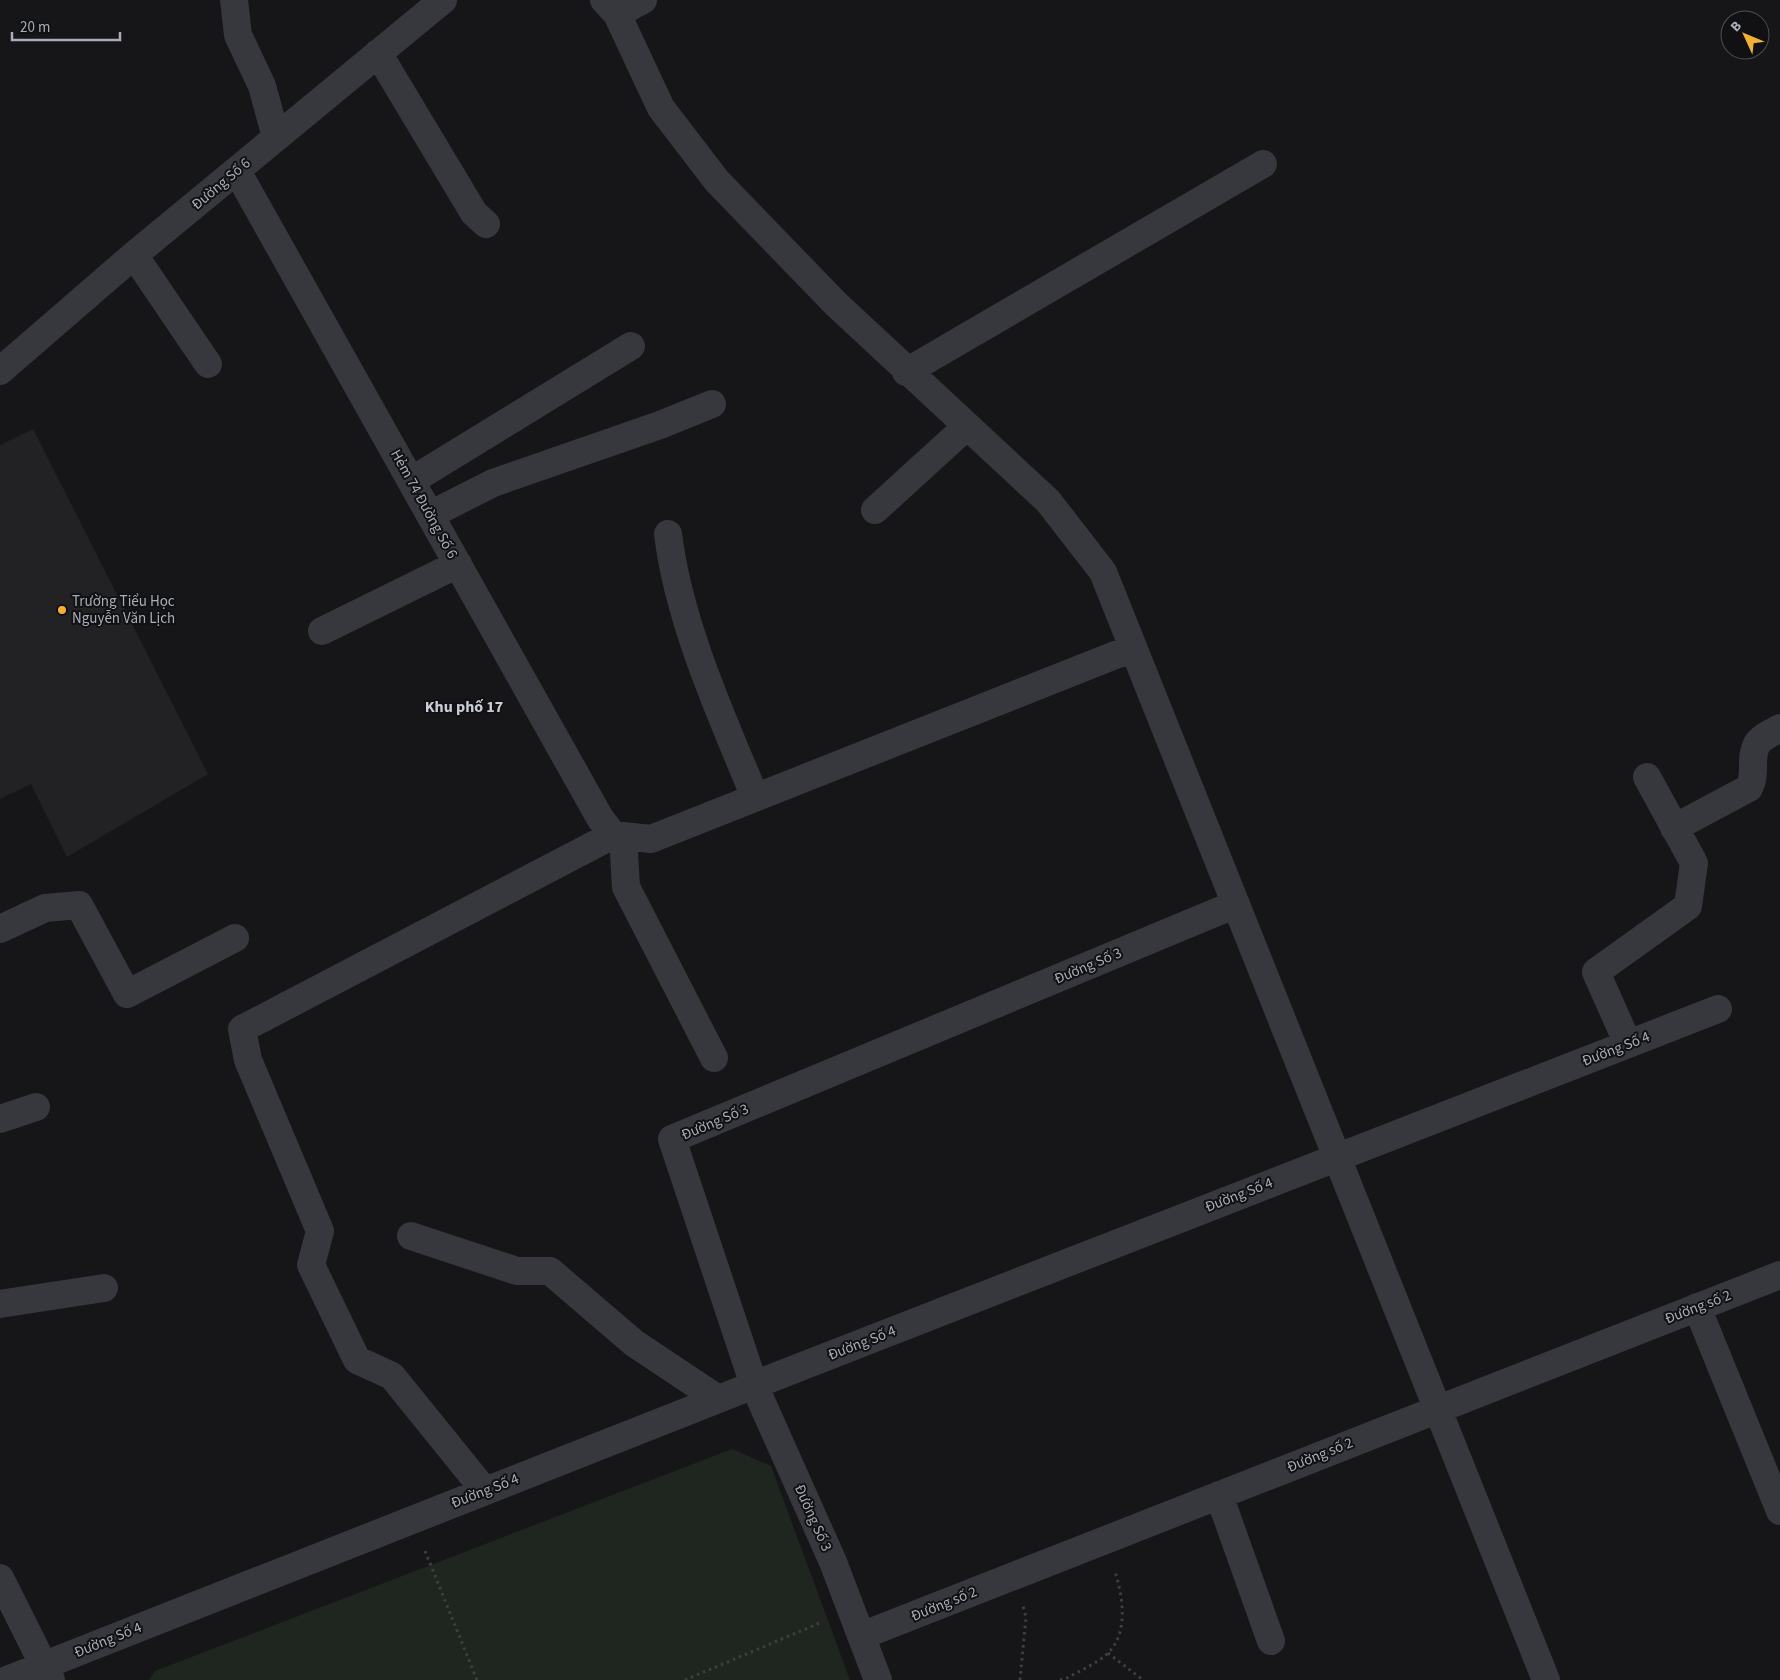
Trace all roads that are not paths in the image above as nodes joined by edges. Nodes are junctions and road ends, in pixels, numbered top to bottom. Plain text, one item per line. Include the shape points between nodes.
1 (234, 0) edge
2 (643, 0) edge
3 (440, 1) edge
4 (610, 7) edge
5 (378, 53) junction
6 (276, 137) junction
7 (1263, 164) dead end
8 (237, 172) junction
9 (486, 224) dead end
10 (134, 254) junction
11 (631, 346) dead end
12 (208, 364) dead end
13 (0, 371) edge
14 (906, 372) junction
15 (712, 404) dead end
16 (966, 427) junction
17 (411, 482) junction
18 (875, 510) dead end
19 (430, 515) junction
20 (668, 534) dead end
21 (458, 564) junction
22 (322, 631) dead end
23 (1133, 648) junction
24 (1780, 728) edge
25 (1647, 777) dead end
26 (755, 797) junction
27 (1674, 828) junction
28 (618, 836) junction
29 (1236, 904) junction
30 (0, 929) edge
31 (235, 938) dead end
32 (1718, 1009) dead end
33 (1628, 1044) junction
34 (714, 1058) dead end
35 (36, 1106) dead end
36 (0, 1119) edge
37 (1337, 1156) junction
38 (411, 1236) dead end
39 (1780, 1275) edge
40 (104, 1288) dead end
41 (0, 1304) edge
42 (1697, 1307) junction
43 (754, 1385) junction
44 (718, 1399) junction
45 (1437, 1408) junction
46 (484, 1491) junction
47 (1219, 1495) junction
48 (1780, 1511) edge
49 (0, 1578) edge
50 (861, 1636) junction
51 (1271, 1641) dead end
52 (48, 1672) edge
53 (7, 1680) edge
54 (878, 1680) edge
55 (1546, 1680) edge

1 - 6 street via 238,35 262,86
2 - 4 street
3 - 5 street, Đường Số 6
4 - 14 street via 661,108 717,181
5 - 6 street, Đường Số 6
5 - 9 street via 474,213
6 - 8 street, Đường Số 6
7 - 14 street
8 - 10 street, Đường Số 6
8 - 17 street, Hẻm 74 Đường Số 6
10 - 12 street
10 - 13 street, Đường Số 6
11 - 17 street
14 - 16 street
15 - 19 street via 493,483
16 - 18 street
16 - 23 street via 1048,501 1103,572
17 - 19 street, Hẻm 74 Đường Số 6
19 - 21 street, Hẻm 74 Đường Số 6
20 - 26 street via 671,559 703,669
21 - 22 street
21 - 28 street, Hẻm 74 Đường Số 6 via 600,818
23 - 26 street
23 - 29 street
24 - 27 street via 1757,743 1753,755 1753,781 1749,788
25 - 27 street
26 - 28 street via 651,839
27 - 33 street via 1694,862 1688,906 1596,972
28 - 34 street via 626,888
28 - 46 street via 242,1029 248,1060 320,1231 311,1265 357,1360 392,1376
29 - 37 street
29 - 43 street, Đường Số 3 via 672,1139
30 - 31 street via 45,908 79,905 127,994
32 - 33 street, Đường Số 4
33 - 37 street, Đường Số 4
35 - 36 street
37 - 43 street, Đường Số 4
37 - 45 street
38 - 44 street via 517,1271 550,1270 634,1343
39 - 42 street, Đường số 2
40 - 41 street
42 - 45 street, Đường số 2
42 - 48 street
43 - 44 street, Đường Số 4
43 - 50 street, Đường Số 3 via 833,1562
44 - 46 street, Đường Số 4
45 - 47 street, Đường số 2
45 - 55 street
46 - 52 street, Đường Số 4
47 - 50 street, Đường số 2
47 - 51 street
49 - 52 street
50 - 54 street, Đường Số 3
52 - 53 street, Đường Số 4

